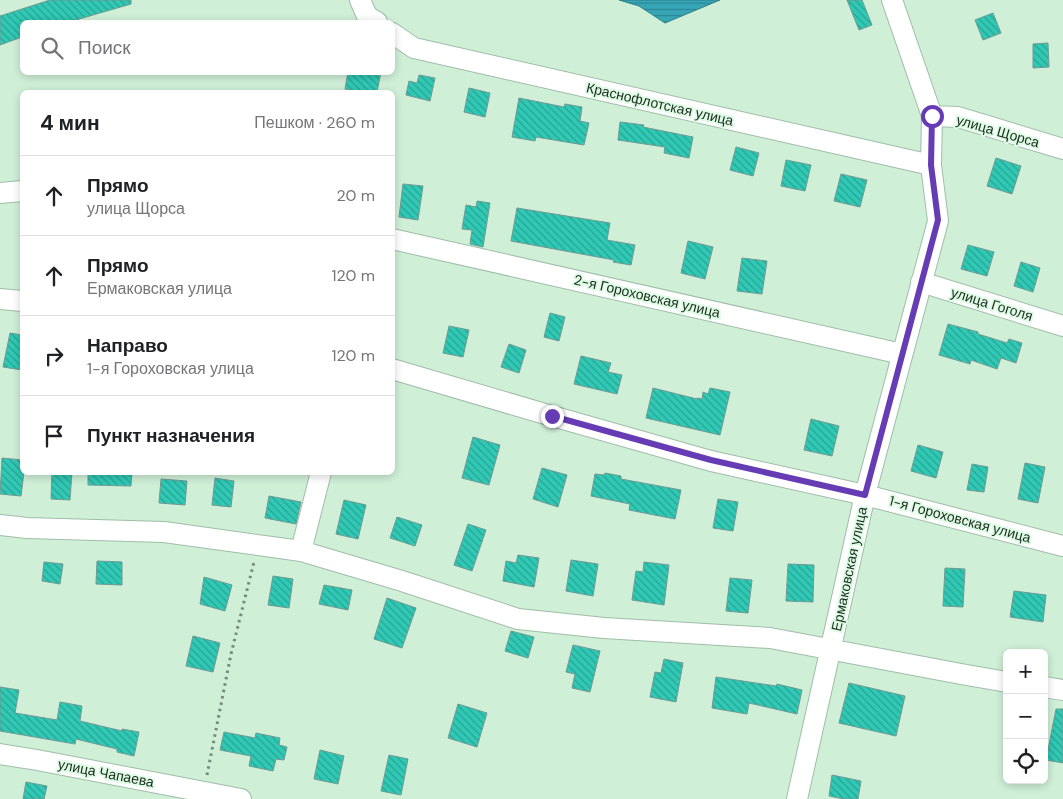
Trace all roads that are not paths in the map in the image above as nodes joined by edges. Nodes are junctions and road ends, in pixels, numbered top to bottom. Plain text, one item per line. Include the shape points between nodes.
1 (360, 0) edge
2 (892, 0) edge
3 (374, 20) edge
4 (395, 35) edge
5 (932, 116) junction
6 (1063, 149) edge
7 (931, 165) junction
8 (20, 190) edge
9 (0, 192) edge
10 (395, 240) edge
11 (921, 282) junction
12 (0, 299) edge
13 (20, 301) edge
14 (1063, 326) edge
15 (902, 354) junction
16 (395, 370) edge
17 (320, 475) edge
18 (865, 495) junction
19 (0, 525) edge
20 (1063, 546) edge
21 (301, 551) junction
22 (831, 649) junction
23 (1003, 681) edge
24 (1048, 688) edge
25 (1063, 690) edge
26 (0, 754) edge
27 (240, 799) edge
28 (797, 799) edge

1 - 3 street via 367,16
2 - 5 street
4 - 7 street, Краснофлотская улица via 414,48
5 - 6 street, улица Щорса via 958,118
5 - 7 street
7 - 11 street, Ермаковская улица via 938,220
8 - 9 street
10 - 15 street, 2-я Гороховская улица
11 - 14 street, улица Гоголя
11 - 15 street, Ермаковская улица
12 - 13 street
15 - 18 street, Ермаковская улица
16 - 18 street, 1-я Гороховская улица via 711,460
17 - 21 street
18 - 20 street, 1-я Гороховская улица
18 - 22 street, Ермаковская улица
19 - 21 street via 164,532
21 - 22 street via 518,619 604,628 770,638
22 - 23 street
22 - 28 street, Ермаковская улица
24 - 25 street
26 - 27 street, улица Чапаева

